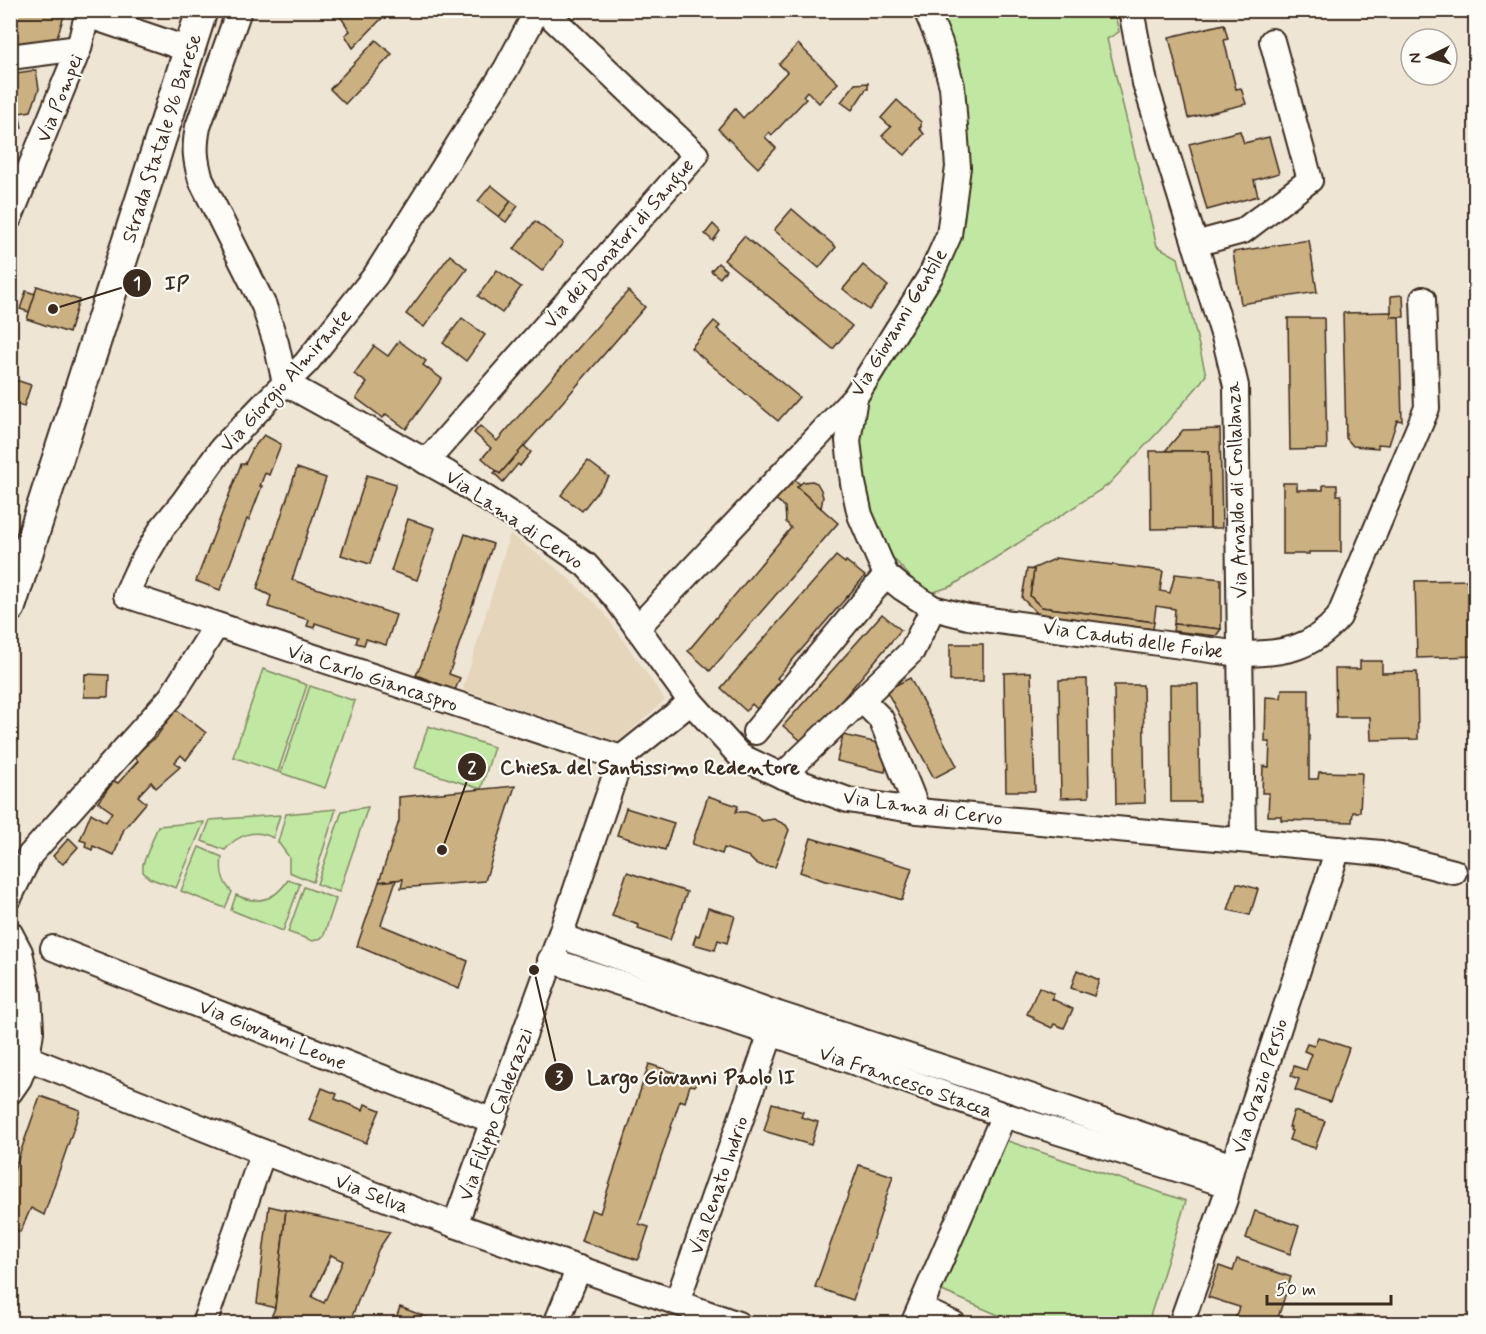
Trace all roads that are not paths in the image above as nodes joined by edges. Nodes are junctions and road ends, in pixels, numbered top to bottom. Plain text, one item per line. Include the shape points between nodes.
1 (202, 10) edge
2 (239, 10) edge
3 (535, 10) edge
4 (544, 10) edge
5 (926, 10) edge
6 (1131, 10) edge
7 (87, 13) edge
8 (1272, 40) dead end
9 (175, 45) dead end
10 (79, 48) junction
11 (10, 57) edge
12 (15, 194) edge
13 (10, 217) edge
14 (1195, 244) junction
15 (1423, 299) dead end
16 (285, 383) junction
17 (855, 397) junction
18 (426, 462) junction
19 (886, 575) junction
20 (126, 595) joint
21 (10, 608) edge
22 (933, 608) junction
23 (216, 626) junction
24 (637, 628) junction
25 (1240, 654) junction
26 (862, 700) junction
27 (691, 702) junction
28 (755, 732) dead end
29 (621, 758) junction
30 (782, 776) junction
31 (918, 811) junction
32 (1243, 840) junction
33 (1338, 849) junction
34 (1454, 872) dead end
35 (10, 896) edge
36 (10, 933) edge
37 (560, 936) junction
38 (53, 948) dead end
39 (550, 960) junction
40 (771, 1033) junction
41 (19, 1055) edge
42 (10, 1092) edge
43 (1004, 1115) junction
44 (493, 1121) junction
45 (263, 1152) junction
46 (1230, 1176) junction
47 (455, 1225) junction
48 (579, 1268) junction
49 (677, 1302) junction
50 (917, 1316) edge
51 (204, 1323) edge
52 (556, 1323) edge
53 (738, 1323) edge
54 (954, 1323) edge
55 (1181, 1323) edge

1 - 21 main road, Strada Statale 96 Barese
2 - 16 street via 211,61 195,143 196,161 207,194 264,306
3 - 16 street, Via Giorgio Almirante via 506,69 375,276 306,363
4 - 18 street, Via dei Donatori di Sangue via 696,155
5 - 17 street, Via Giovanni Gentile via 952,86 958,166 949,235 931,275
6 - 14 street, Via Arnaldo di Crollalanza via 1145,83
7 - 9 street
7 - 10 street, Via Pompei
8 - 14 street via 1310,180 1244,231
10 - 11 street
10 - 12 street, Via Pompei
12 - 13 street, Via Pompei
14 - 25 street, Via Arnaldo di Crollalanza via 1236,386
15 - 25 street, Via Caduti delle Foibe via 1427,408 1338,617 1328,630 1300,647 1267,654
16 - 18 street, Via Lama di Cervo
16 - 20 street, Via Giorgio Almirante via 222,448 162,528
17 - 19 street, Via Caduti delle Foibe via 848,441 853,483 860,515
17 - 24 street, Via Giovanni Gentile
18 - 24 street, Via Lama di Cervo via 586,565
19 - 22 street, Via Caduti delle Foibe
19 - 28 street
20 - 23 street, Via Carlo Giancaspro
22 - 25 street, Via Caduti delle Foibe via 968,617
22 - 26 street via 912,651
23 - 29 street, Via Carlo Giancaspro
23 - 35 street via 171,697 30,855
24 - 27 street, Via Lama di Cervo
25 - 32 street, Via Arnaldo di Crollalanza
26 - 30 street
26 - 31 street via 881,719
27 - 29 street
27 - 30 street, Via Lama di Cervo via 740,756
29 - 37 street, Via Filippo Calderazzi
30 - 31 street, Via Lama di Cervo via 848,800
31 - 32 street, Via Lama di Cervo
32 - 33 street, Via Lama di Cervo
33 - 34 street, Via Lama di Cervo via 1381,853
33 - 46 street, Via Orazio Persio
36 - 41 street via 20,952 29,994 31,1031
37 - 39 street, Via Filippo Calderazzi
37 - 46 street, Via Francesco Stacca via 778,1014 1012,1090
38 - 44 street, Via Giovanni Leone
39 - 40 street, Via Francesco Stacca
39 - 44 street, Via Filippo Calderazzi
40 - 43 street, Via Francesco Stacca
40 - 49 street, Via Renato Indrio
41 - 42 street via 19,1079
41 - 45 street, Via Selva
43 - 46 street, Via Francesco Stacca
43 - 50 street
44 - 47 street, Via Filippo Calderazzi
45 - 47 street, Via Selva
45 - 51 street
46 - 55 street, Via Orazio Persio
47 - 48 street, Via Selva
48 - 49 street, Via Selva
48 - 52 street
49 - 53 street, Via Selva
50 - 54 street

